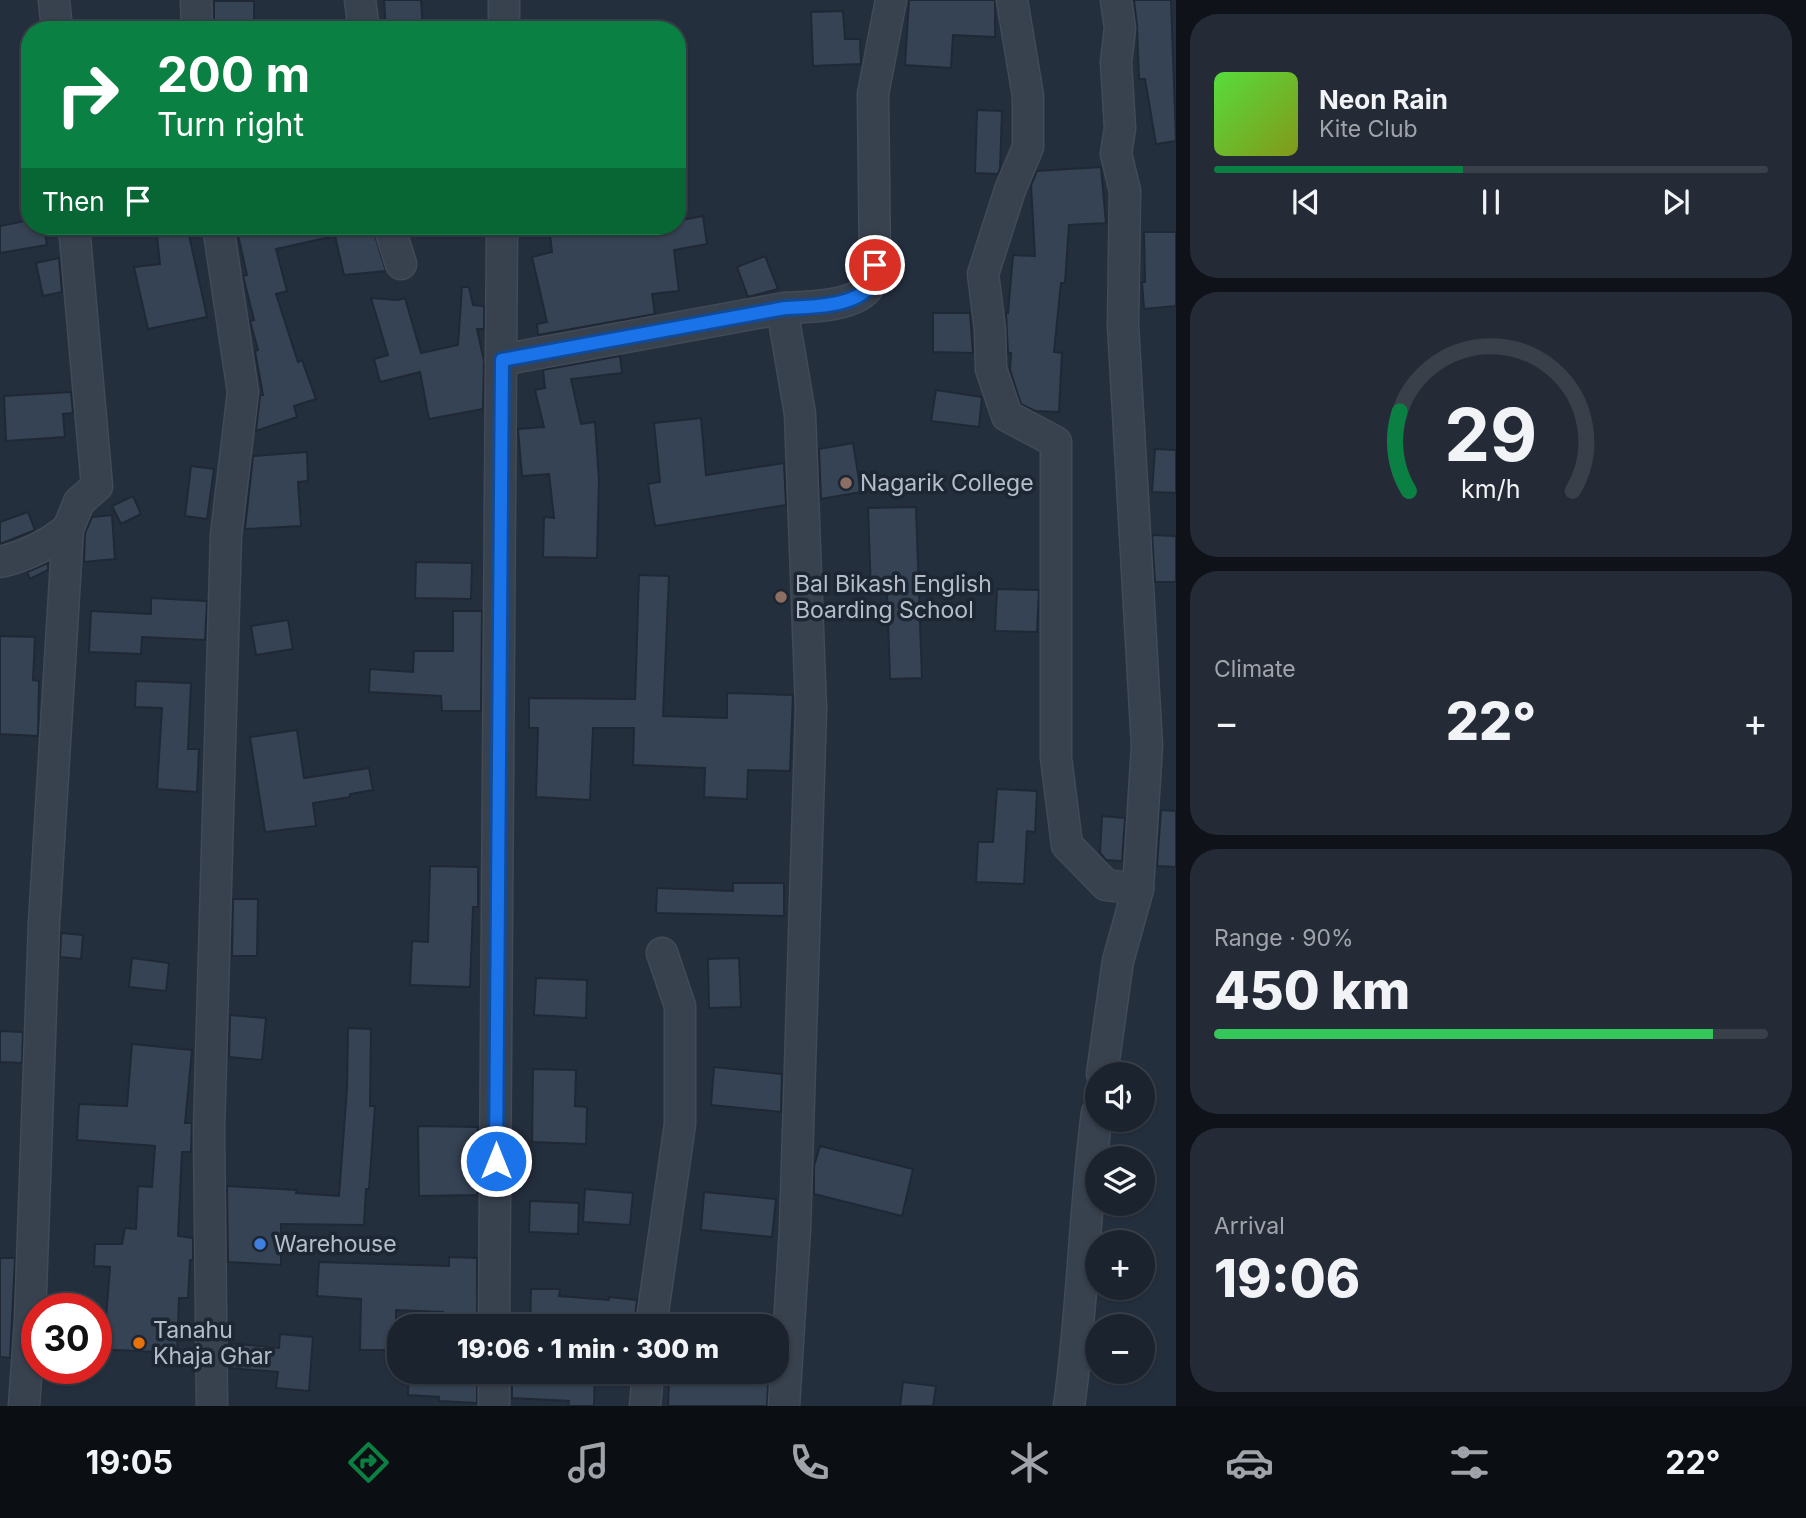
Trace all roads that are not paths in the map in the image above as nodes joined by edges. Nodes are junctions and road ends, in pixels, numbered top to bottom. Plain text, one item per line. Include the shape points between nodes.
1 (54, 0) edge
2 (196, 0) edge
3 (360, 0) edge
4 (504, 0) edge
5 (891, 0) edge
6 (1012, 0) edge
7 (1116, 0) edge
8 (56, 21) edge
9 (197, 21) edge
10 (363, 21) edge
11 (504, 21) edge
12 (75, 235) edge
13 (219, 235) edge
14 (392, 235) edge
15 (502, 235) edge
16 (401, 264) dead end
17 (785, 308) junction
18 (502, 360) junction
19 (68, 529) junction
20 (0, 562) edge
21 (1138, 890) junction
22 (662, 953) dead end
23 (1104, 1062) edge
24 (1095, 1132) edge
25 (494, 1314) edge
26 (653, 1314) edge
27 (494, 1384) edge
28 (647, 1384) edge
29 (24, 1406) edge
30 (212, 1406) edge
31 (494, 1406) edge
32 (645, 1406) edge
33 (784, 1406) edge
34 (1069, 1406) edge

1 - 8 street
2 - 9 street
3 - 10 street
4 - 11 street
5 - 17 street via 873,94 875,265 869,286 858,296 828,305
6 - 21 street via 1028,96 1028,147 983,274 991,369 1007,416 1056,442 1056,758 1067,845 1106,885
7 - 21 street via 1120,28 1116,154 1125,191 1123,325 1147,746
12 - 19 street via 97,486 79,502
13 - 30 street via 243,393 226,535 209,1130
14 - 16 street
15 - 18 street
17 - 18 street
17 - 33 street via 800,415 811,709 795,1229
18 - 25 street
19 - 20 street via 21,558
19 - 29 street via 44,923
21 - 23 street via 1118,961
22 - 26 street via 680,1006 680,1124
24 - 34 street
27 - 31 street
28 - 32 street

